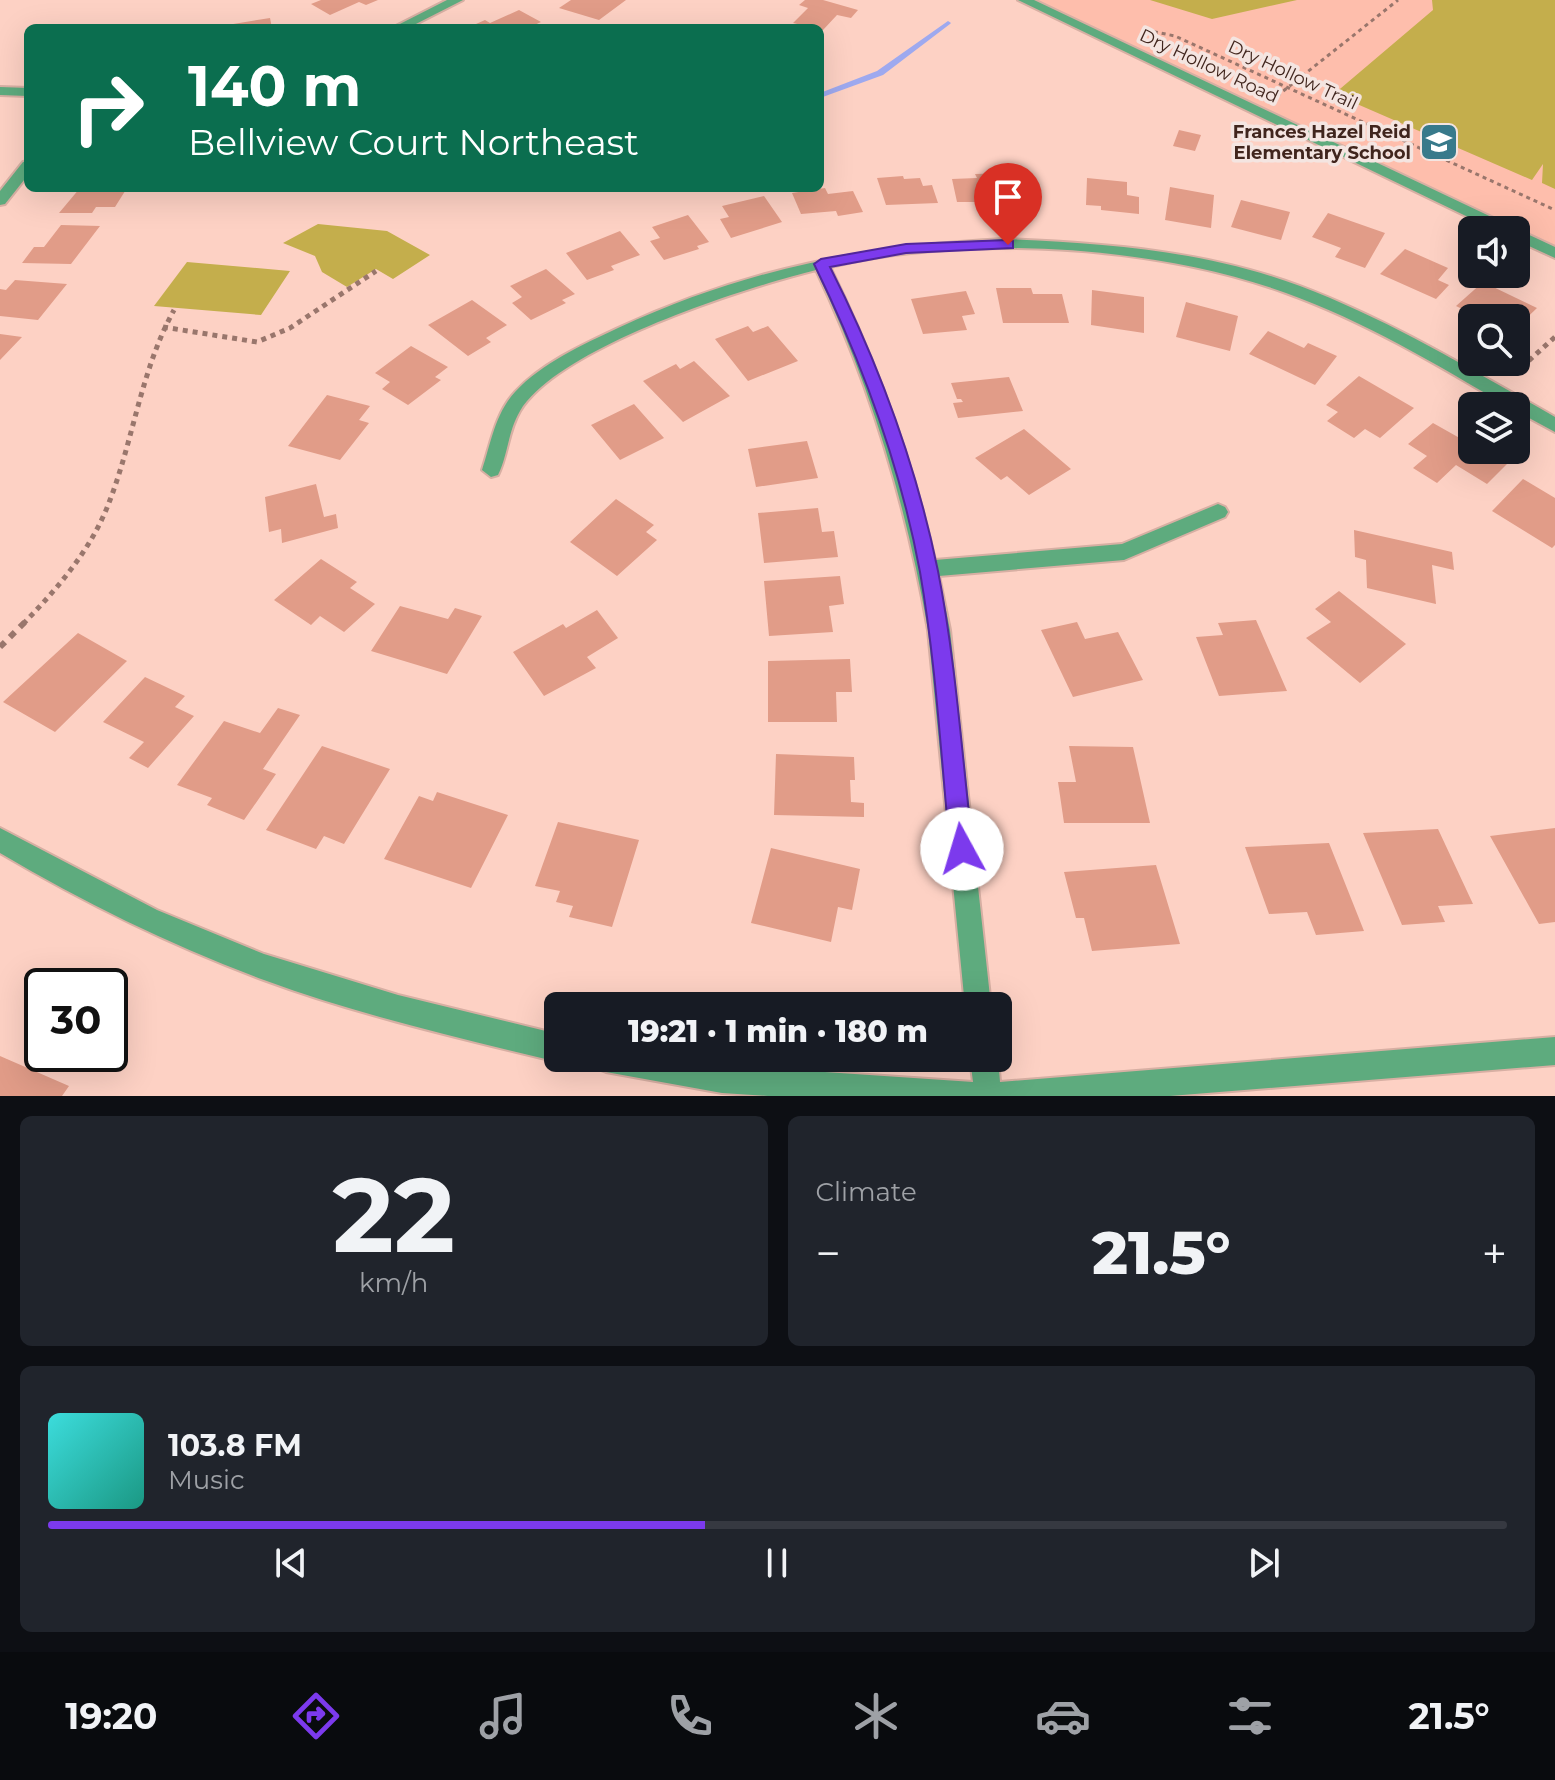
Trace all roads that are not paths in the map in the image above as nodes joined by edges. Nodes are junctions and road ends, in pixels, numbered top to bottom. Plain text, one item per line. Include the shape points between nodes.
1 (457, 0) edge
2 (1024, 0) edge
3 (406, 24) edge
4 (0, 91) edge
5 (24, 92) edge
6 (24, 170) edge
7 (0, 201) edge
8 (1478, 216) edge
9 (1530, 241) edge
10 (1555, 253) edge
11 (821, 264) junction
12 (1555, 425) edge
13 (491, 470) dead end
14 (1218, 512) dead end
15 (928, 569) junction
16 (0, 840) edge
17 (977, 992) edge
18 (544, 1045) edge
19 (1555, 1051) edge
20 (683, 1072) edge
21 (985, 1072) edge
22 (974, 1096) edge
23 (988, 1096) edge
24 (997, 1096) edge

1 - 3 street
2 - 8 street, Dry Hollow Road
4 - 5 street
6 - 7 street
9 - 10 street
11 - 12 street via 906,249 1008,245 1097,249 1206,265 1294,291 1403,339
11 - 13 street via 730,289 638,323 554,368 513,407
11 - 15 street via 881,398
14 - 15 street via 1124,552
15 - 17 street
16 - 18 street via 193,939 304,981
19 - 24 street
20 - 22 street
21 - 23 street

